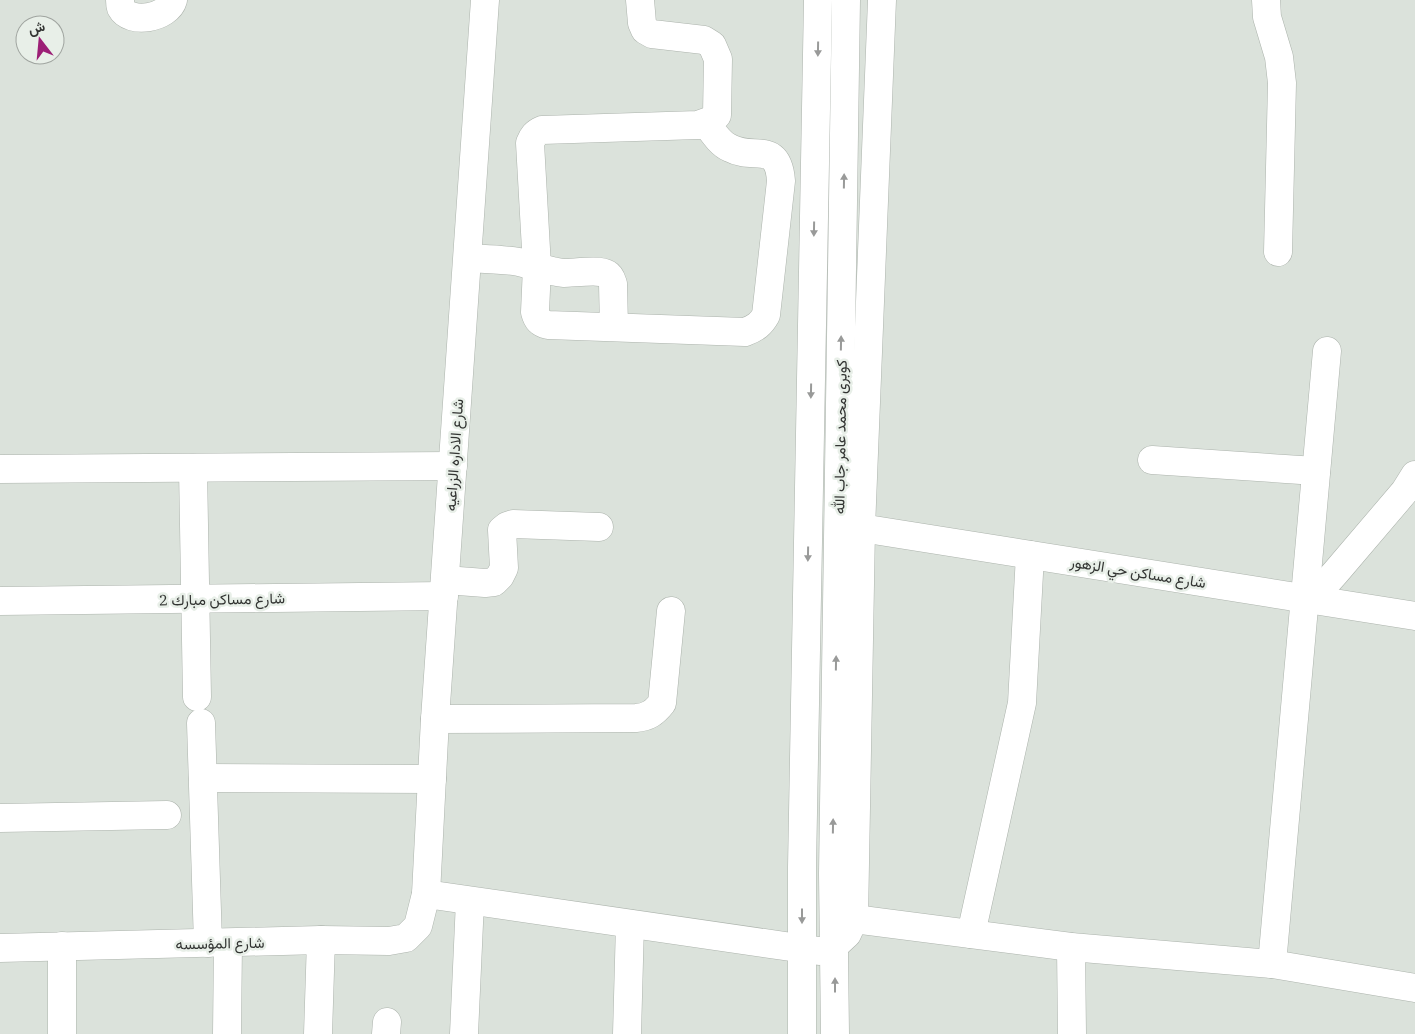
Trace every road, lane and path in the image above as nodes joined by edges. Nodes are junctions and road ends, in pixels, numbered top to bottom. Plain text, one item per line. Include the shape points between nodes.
1 (120, 0) edge
2 (173, 0) edge
3 (485, 0) edge
4 (640, 0) edge
5 (818, 0) edge
6 (846, 0) edge
7 (882, 0) edge
8 (1266, 0) edge
9 (706, 123) junction
10 (1278, 252) dead end
11 (468, 258) junction
12 (537, 267) junction
13 (614, 327) junction
14 (1327, 351) dead end
15 (1152, 460) dead end
16 (453, 466) junction
17 (193, 468) junction
18 (0, 469) edge
19 (1316, 471) junction
20 (1415, 475) edge
21 (599, 527) dead end
22 (861, 528) junction
23 (1030, 555) junction
24 (445, 588) junction
25 (1308, 598) junction
26 (195, 599) junction
27 (0, 601) edge
28 (671, 612) dead end
29 (1415, 616) edge
30 (435, 719) junction
31 (203, 778) junction
32 (432, 779) junction
33 (167, 815) dead end
34 (0, 818) edge
35 (470, 900) junction
36 (424, 902) junction
37 (854, 919) junction
38 (630, 924) junction
39 (971, 934) junction
40 (321, 940) junction
41 (218, 943) junction
42 (62, 946) junction
43 (1071, 947) junction
44 (0, 948) edge
45 (801, 948) junction
46 (835, 950) junction
47 (1272, 964) junction
48 (1415, 988) edge
49 (62, 1034) edge
50 (227, 1034) edge
51 (318, 1034) edge
52 (464, 1034) edge
53 (627, 1034) edge
54 (802, 1034) edge
55 (835, 1034) edge
56 (1072, 1034) edge

1 - 2 street via 121,8 134,18 163,13
3 - 11 street, شارع الاداره الزراعيه
4 - 9 street via 645,30 652,34 704,40 712,45 718,59 717,115
5 -> 45 street, كوبرى محمد عامر جاب الله
46 -> 6 street, كوبرى محمد عامر جاب الله via 833,874
7 - 22 street
8 - 10 street via 1282,83
9 - 12 street via 536,132 530,143
9 - 13 street via 729,148 768,155 780,167 766,315 755,328 745,332
11 - 12 street via 517,261
11 - 16 street, شارع الاداره الزراعيه
12 - 13 street via 560,272 607,274 613,284
12 - 13 street via 535,312 541,323
14 - 19 street
15 - 19 street
16 - 17 street
16 - 24 street, شارع الاداره الزراعيه
17 - 18 street
17 - 26 street
19 - 25 street
20 - 25 street via 1336,572
21 - 24 street, شارع مساكن مبارك 2 via 507,526 502,530 504,568 494,582
22 - 23 street, شارع مساكن حي الزهور
22 - 37 street
23 - 25 street, شارع مساكن حي الزهور
23 - 39 street via 1022,703
24 - 26 street, شارع مساكن مبارك 2
24 - 30 street, شارع الاداره الزراعيه
25 - 29 street, شارع مساكن حي الزهور
25 - 47 street
26 - 27 street, شارع مساكن مبارك 2
26 - 31 street
28 - 30 street via 662,703 647,717
30 - 32 street, شارع الاداره الزراعيه
31 - 32 street
31 - 41 street
32 - 36 street, شارع الاداره الزراعيه
33 - 34 street
35 - 36 street
35 - 38 street
35 - 52 street
36 - 40 street, شارع المؤسسه via 418,926 406,938 389,942
37 - 39 street
37 - 46 street
38 - 45 street
38 - 53 street
39 - 43 street
40 - 41 street, شارع المؤسسه
40 - 51 street
41 - 42 street, شارع المؤسسه
41 - 50 street
42 - 44 street, شارع المؤسسه
42 - 49 street
43 - 47 street
43 - 56 street
45 - 46 street
45 - 54 street, كوبرى محمد عامر جاب الله
55 -> 46 street, كوبرى محمد عامر جاب الله
47 - 48 street

